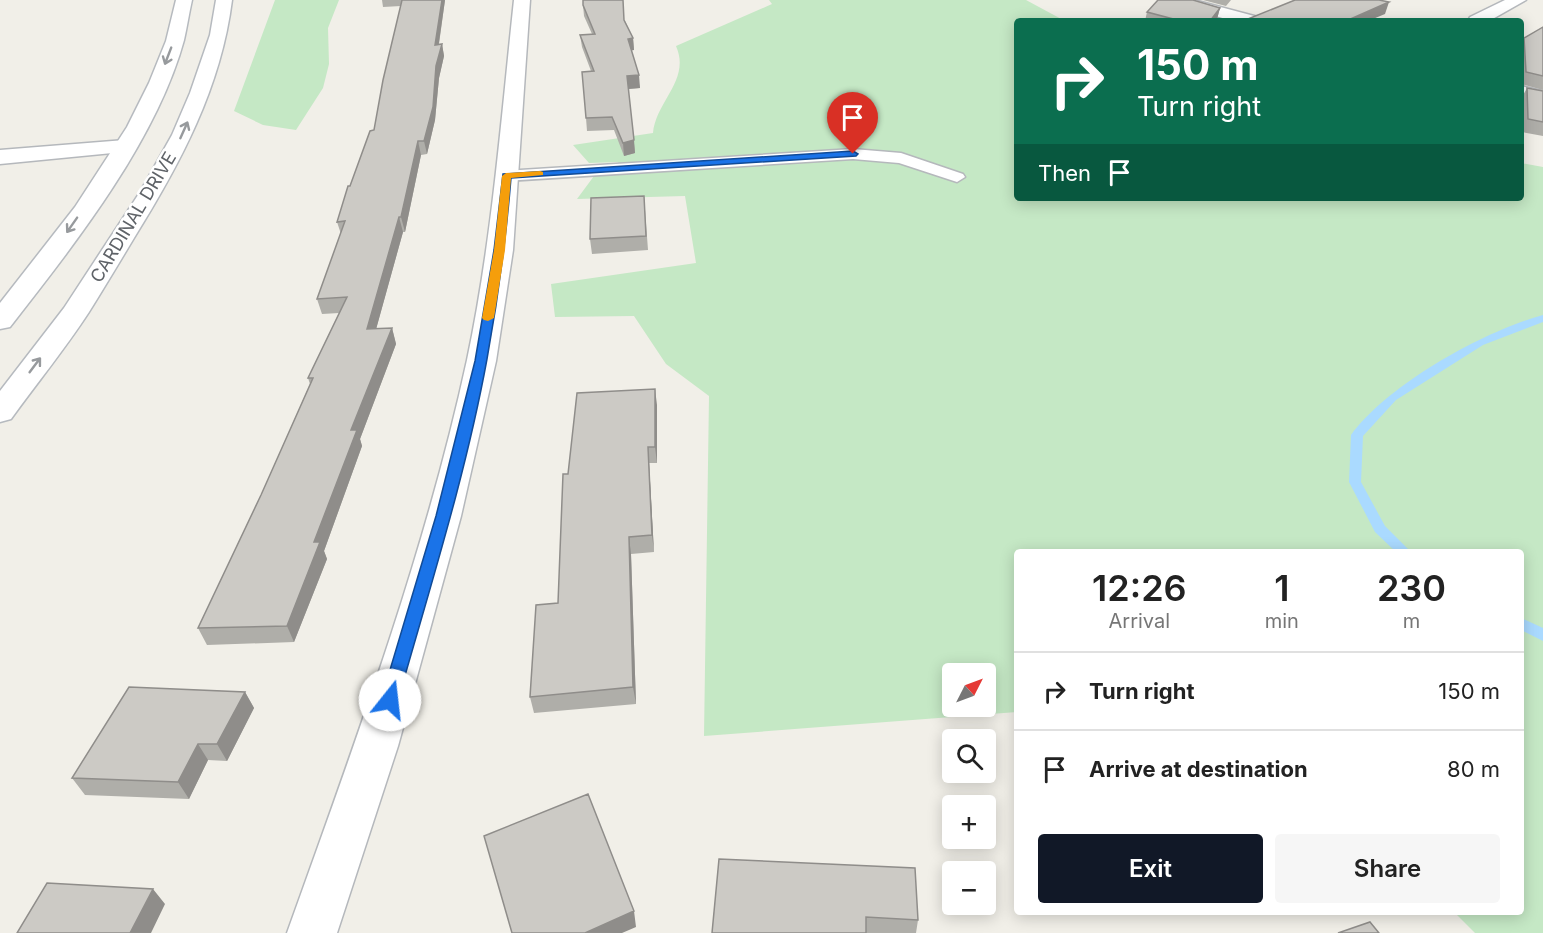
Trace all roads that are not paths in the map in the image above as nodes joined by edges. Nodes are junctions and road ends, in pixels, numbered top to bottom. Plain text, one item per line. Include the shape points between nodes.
1 (184, 0) edge
2 (225, 0) edge
3 (522, 0) edge
4 (1176, 0) edge
5 (1518, 0) edge
6 (1241, 18) edge
7 (1482, 18) edge
8 (1524, 93) edge
9 (1543, 97) edge
10 (125, 146) junction
11 (0, 157) edge
12 (506, 176) junction
13 (957, 177) dead end
14 (0, 321) edge
15 (0, 412) edge
16 (312, 933) edge

1 -> 10 main road via 170,52
15 -> 2 main road, CARDINAL DRIVE via 75,312 177,145 200,93 219,35
3 - 12 main road
4 - 6 main road
5 - 7 main road
8 - 9 main road
10 - 11 main road
10 -> 14 main road via 94,195
12 - 13 lane via 853,154 901,158
12 - 16 main road via 500,250 481,361 444,516 376,746

